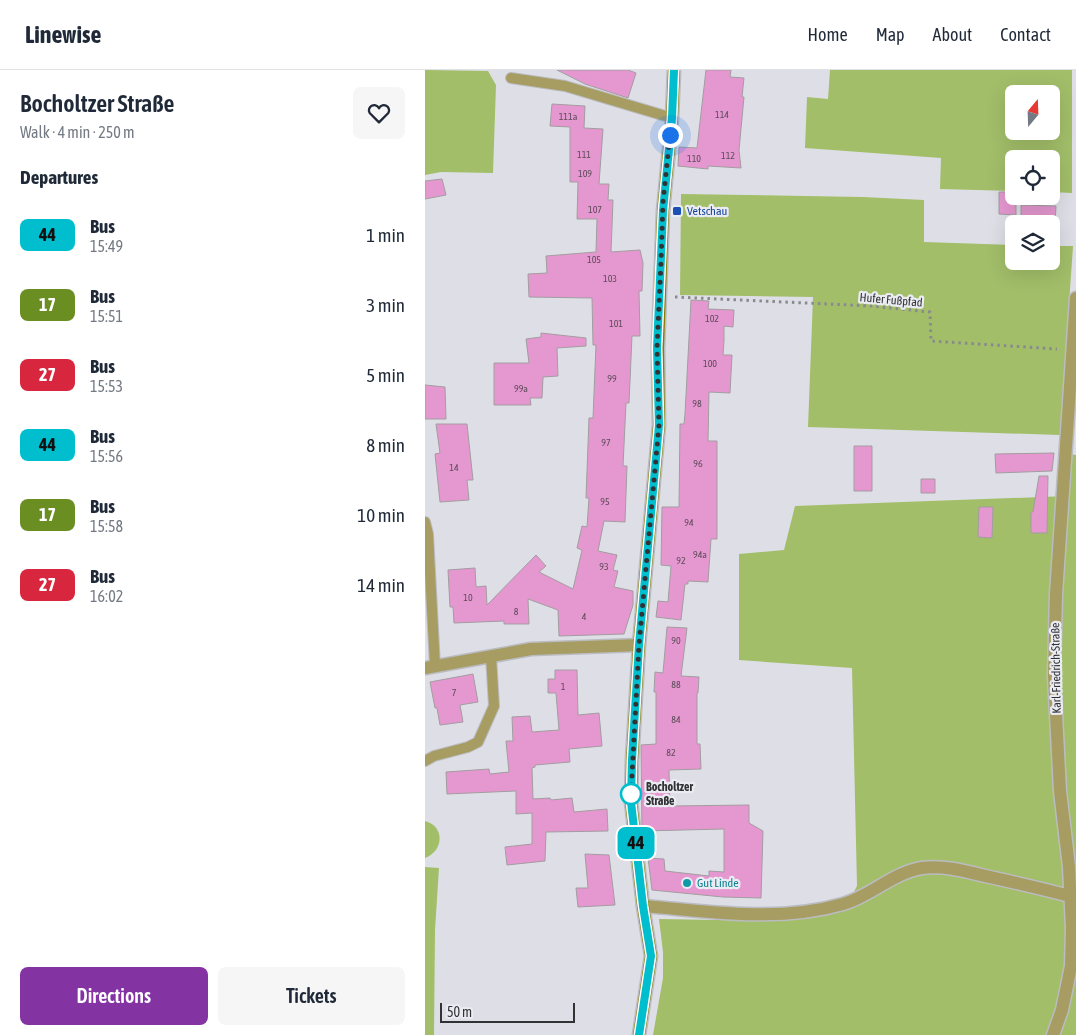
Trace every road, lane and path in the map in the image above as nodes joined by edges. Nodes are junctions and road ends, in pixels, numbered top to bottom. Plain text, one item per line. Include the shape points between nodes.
1 (674, 70) edge
2 (511, 78) dead end
3 (672, 118) junction
4 (680, 297) dead end
5 (1076, 298) edge
6 (1073, 350) junction
7 (425, 522) edge
8 (639, 645) junction
9 (491, 656) junction
10 (430, 667) edge
11 (425, 761) edge
12 (1070, 896) junction
13 (643, 906) junction
14 (639, 1035) edge
15 (1053, 1035) edge

1 - 3 street
2 - 3 lane via 565,86
3 - 8 street via 663,211 657,348 659,425
4 - 6 path, Hufer Fußpfad via 931,312 931,341
5 - 6 street, Karl-Friedrich-Straße
6 - 12 street, Karl-Friedrich-Straße via 1056,594 1054,676
7 - 10 lane via 428,534
8 - 9 street via 531,649
8 - 13 street via 631,802
9 - 10 street
9 - 11 lane via 494,706 478,742
12 - 13 street via 940,867 903,873 846,903 798,914 749,914
12 - 15 street, Karl-Friedrich-Straße via 1071,966
13 - 14 street via 651,956

